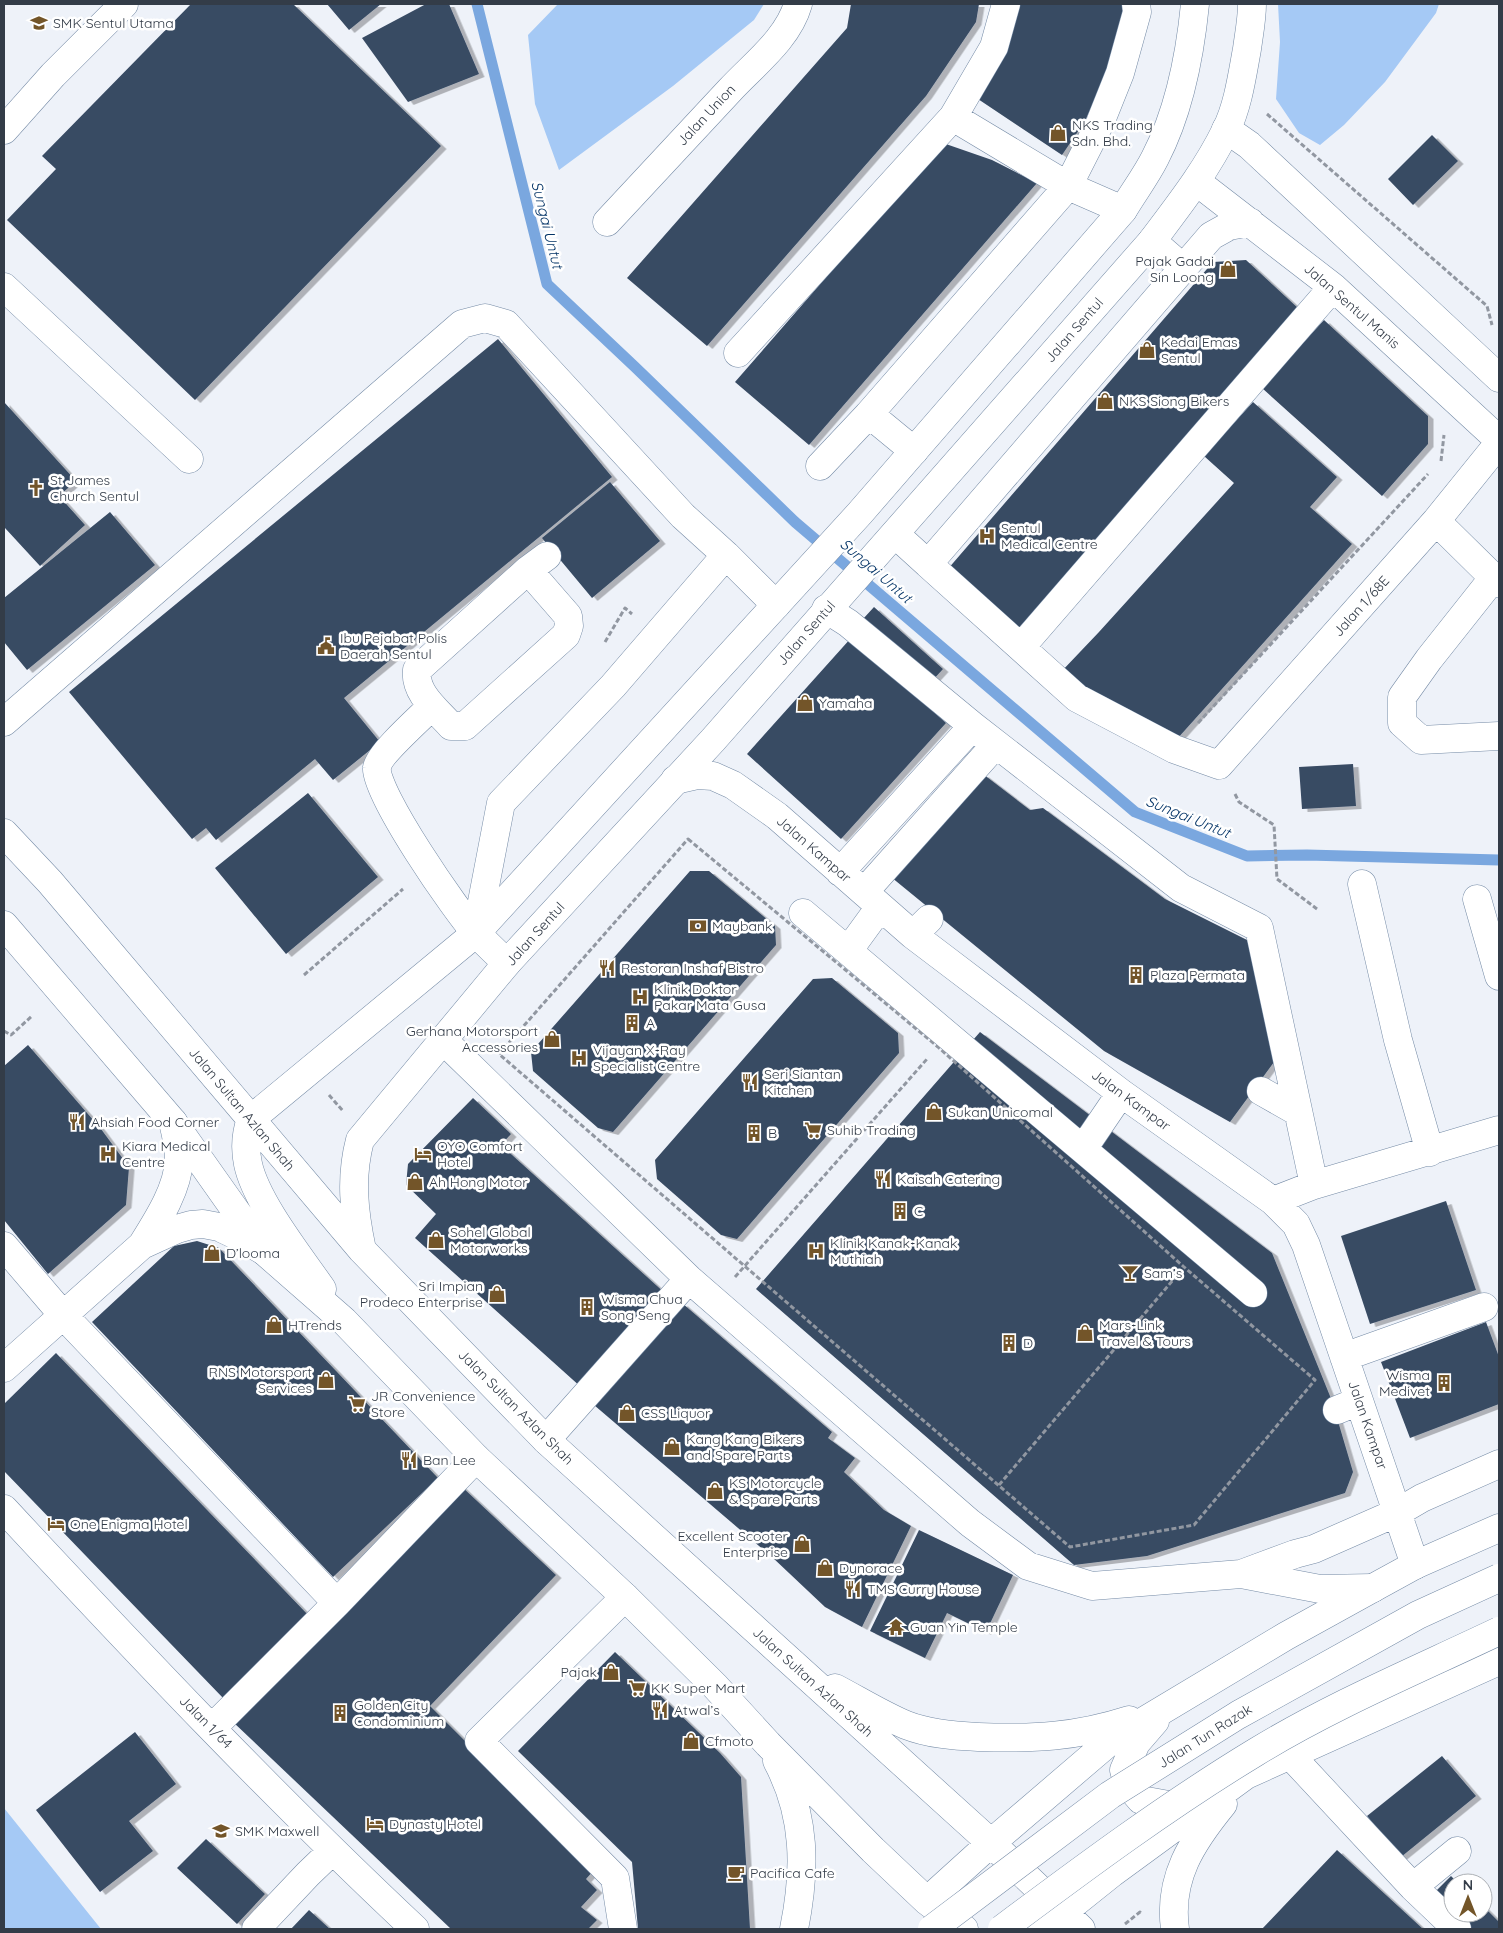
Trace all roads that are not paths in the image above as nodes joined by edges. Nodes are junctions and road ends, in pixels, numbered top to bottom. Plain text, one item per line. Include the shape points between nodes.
1 (124, 4) edge
2 (798, 4) edge
3 (1006, 4) edge
4 (1136, 4) edge
5 (1194, 4) edge
6 (1252, 4) edge
7 (953, 117) junction
8 (1226, 129) junction
9 (4, 130) edge
10 (1197, 182) junction
11 (1068, 186) junction
12 (1123, 210) junction
13 (607, 222) dead end
14 (1250, 222) junction
15 (1152, 241) junction
16 (1182, 268) junction
17 (4, 287) edge
18 (1333, 287) junction
19 (738, 353) dead end
20 (1499, 378) edge
21 (870, 414) junction
22 (1499, 442) edge
23 (914, 451) junction
24 (189, 459) dead end
25 (820, 466) dead end
26 (1436, 521) junction
27 (893, 536) junction
28 (726, 555) junction
29 (928, 564) junction
30 (1497, 580) edge
31 (776, 605) junction
32 (830, 606) junction
33 (1021, 647) junction
34 (432, 706) junction
35 (4, 722) edge
36 (973, 726) junction
37 (1499, 736) edge
38 (996, 744) junction
39 (675, 780) junction
40 (4, 832) edge
41 (840, 872) junction
42 (1362, 884) dead end
43 (872, 899) junction
44 (1477, 899) dead end
45 (803, 913) dead end
46 (4, 925) edge
47 (476, 933) junction
48 (848, 951) junction
49 (507, 963) junction
50 (1499, 976) edge
51 (443, 1040) junction
52 (1260, 1091) dead end
53 (1121, 1093) junction
54 (1298, 1112) junction
55 (251, 1119) junction
56 (173, 1122) junction
57 (1499, 1130) edge
58 (1083, 1149) junction
59 (1430, 1152) junction
60 (1314, 1185) junction
61 (1272, 1201) junction
62 (142, 1245) junction
63 (4, 1246) edge
64 (362, 1250) junction
65 (264, 1252) junction
66 (689, 1279) junction
67 (1253, 1293) dead end
68 (1484, 1307) dead end
69 (63, 1315) junction
70 (344, 1321) junction
71 (1344, 1357) junction
72 (4, 1368) edge
73 (546, 1440) junction
74 (476, 1458) junction
75 (1499, 1464) edge
76 (4, 1509) edge
77 (1398, 1512) junction
78 (1499, 1528) edge
79 (1415, 1565) junction
80 (1241, 1574) junction
81 (1499, 1578) edge
82 (1373, 1588) junction
83 (625, 1597) junction
84 (337, 1604) junction
85 (1499, 1631) edge
86 (1499, 1661) edge
87 (800, 1670) junction
88 (1166, 1708) junction
89 (212, 1728) junction
90 (768, 1744) junction
91 (1290, 1756) junction
92 (1246, 1775) junction
93 (991, 1843) junction
94 (1457, 1850) dead end
95 (332, 1851) junction
96 (1414, 1888) junction
97 (927, 1901) junction
98 (1072, 1921) edge
99 (256, 1929) edge
100 (415, 1929) edge
101 (623, 1929) edge
102 (794, 1929) edge
103 (932, 1929) edge
104 (964, 1929) edge
105 (1002, 1929) edge
106 (1042, 1929) edge
107 (1175, 1929) edge
108 (1457, 1929) edge

1 - 9 main road
2 - 13 main road, Jalan Union via 776,43
3 - 7 main road via 994,47
4 - 11 main road via 1137,12 1120,73 1100,123
5 - 12 main road via 1184,78 1169,123 1156,158
6 - 8 main road, Jalan Sentul via 1244,64
7 - 11 main road
7 - 19 main road
8 - 10 main road, Jalan Sentul
8 - 20 main road via 1249,145
10 - 14 main road, Jalan Sentul Manis
10 - 15 main road, Jalan Sentul
11 - 12 main road
11 - 21 main road
12 - 23 main road
14 - 16 main road via 1229,226 1211,236
14 - 18 main road, Jalan Sentul Manis
15 - 16 main road
15 - 27 main road, Jalan Sentul
16 - 29 main road
17 - 24 main road
18 - 22 main road, Jalan Sentul Manis
18 - 33 main road
21 - 23 main road
21 - 25 main road
22 - 26 main road, Jalan 1/68E
23 - 31 main road
26 - 30 main road
26 - 33 main road, Jalan 1/68E via 1219,765 1174,749 1077,698
27 - 29 main road
27 - 32 main road, Jalan Sentul
28 - 31 main road
28 - 35 main road via 683,516 506,324 485,318 462,324
28 - 47 main road via 613,686 501,803
29 - 33 main road
30 - 37 main road via 1429,659 1402,697 1402,723 1421,740
31 - 47 main road
32 - 36 main road
32 - 39 main road, Jalan Sentul
34 - 34 main road via 418,688 417,670 538,563 568,616 566,634 465,726 452,726
34 - 47 main road via 384,753 376,767 380,784 414,844
36 - 38 main road
36 - 41 main road
38 - 43 main road
38 - 54 main road via 1023,775 1181,888 1259,928
39 - 41 main road, Jalan Kampar via 697,775 713,776 733,785 776,816
39 - 49 main road, Jalan Sentul
40 - 55 main road, Jalan Sultan Azlan Shah
41 - 43 main road, Jalan Kampar
42 - 59 main road via 1398,1040
43 - 48 main road
43 - 53 main road, Jalan Kampar via 921,927
44 - 50 main road
45 - 48 main road
46 - 56 main road
47 - 49 main road
47 - 55 main road
48 - 58 main road via 943,1041
49 - 51 main road, Jalan Sentul
51 - 64 main road, Jalan Sentul via 360,1140 353,1191
51 - 66 main road
52 - 54 main road
53 - 58 main road
53 - 61 main road, Jalan Kampar
54 - 60 main road
55 - 64 main road, Jalan Sultan Azlan Shah
55 - 70 main road via 247,1131 247,1154 253,1182 273,1218
56 - 62 main road via 179,1161 177,1173 164,1210
56 - 65 main road
57 - 59 main road
58 - 67 main road via 1193,1258
59 - 60 main road
60 - 61 main road
61 - 71 main road, Jalan Kampar via 1296,1224 1306,1245
62 - 65 main road via 177,1229 203,1224 229,1231
62 - 69 main road
63 - 69 main road
64 - 73 main road, Jalan Sultan Azlan Shah
65 - 70 main road
66 - 73 main road
66 - 80 main road via 970,1523 1028,1566 1092,1586
68 - 71 main road
69 - 72 main road
69 - 84 main road
70 - 74 main road
71 - 77 main road, Jalan Kampar via 1348,1406
73 - 87 main road, Jalan Sultan Azlan Shah
74 - 83 main road
74 - 84 main road
75 - 77 main road
76 - 89 main road, Jalan 1/64
77 - 79 main road, Jalan Kampar
77 - 80 main road via 1314,1549
78 - 79 main road
79 - 82 main road
80 - 82 main road via 1320,1589
81 - 103 main road, Jalan Tun Razak, bridge via 1418,1615 1230,1720 1110,1795
82 - 88 main road
83 - 90 main road
83 - 101 main road via 479,1741 615,1878
84 - 89 main road
85 - 105 main road, bridge via 1339,1706 1256,1752 1139,1827
86 - 91 main road
87 - 88 main road via 906,1725 936,1734 1022,1739 1055,1736 1103,1728
87 - 93 main road, Jalan Sultan Azlan Shah
88 - 92 main road via 1136,1743 1124,1770 1128,1786 1141,1800 1174,1806
88 - 93 main road via 1109,1742
89 - 95 main road, Jalan 1/64
90 - 97 main road
90 - 102 main road via 794,1804 800,1837 802,1875
91 - 92 main road
91 - 96 main road
92 - 98 main road via 1115,1871
92 - 107 main road via 1199,1833 1182,1866 1174,1894
93 - 97 main road
93 - 98 main road, Jalan Sultan Azlan Shah
94 - 96 main road
95 - 99 main road
95 - 100 main road, Jalan 1/64
96 - 108 main road
97 - 104 main road
98 - 106 main road

